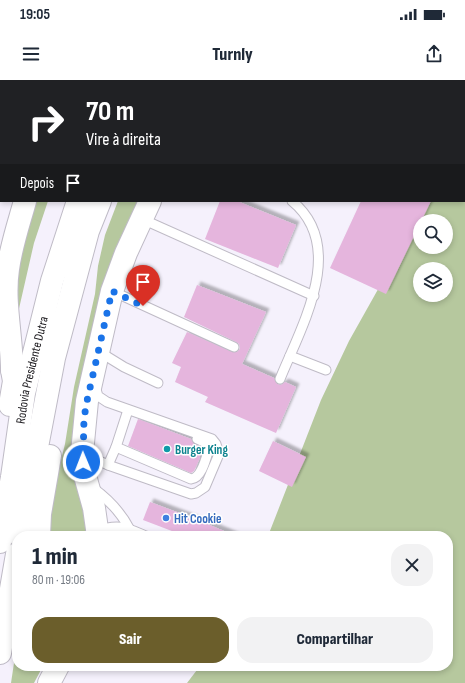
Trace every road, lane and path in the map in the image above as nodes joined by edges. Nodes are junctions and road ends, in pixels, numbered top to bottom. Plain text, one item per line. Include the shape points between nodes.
1 (25, 202) edge
2 (78, 202) edge
3 (100, 202) edge
4 (113, 202) edge
5 (293, 202) edge
6 (146, 210) edge
7 (112, 291) junction
8 (314, 296) junction
9 (6, 346) edge
10 (234, 347) dead end
11 (290, 356) junction
12 (95, 360) junction
13 (6, 370) edge
14 (326, 370) dead end
15 (280, 379) dead end
16 (158, 383) dead end
17 (128, 410) junction
18 (162, 421) junction
19 (116, 447) junction
20 (82, 453) junction
21 (108, 465) junction
22 (12, 477) junction
23 (88, 485) junction
24 (21, 531) edge
25 (39, 531) edge
26 (96, 531) edge
27 (103, 531) edge
28 (130, 531) edge
29 (0, 542) edge
30 (12, 583) edge
31 (0, 653) edge
32 (55, 671) edge
33 (49, 683) edge

1 - 9 main road via 7,270
2 - 22 main road, Rodovia Presidente Dutra via 52,281 24,393
3 - 24 main road, Rodovia Presidente Dutra via 88,231 54,358
4 - 25 main road via 101,228 72,328 41,507
5 - 8 lane via 308,219 317,246 319,267
6 - 7 main road
6 - 8 lane
7 - 10 lane
7 - 12 main road
8 - 11 lane
9 - 13 main road
11 - 14 lane
11 - 15 lane
12 - 16 lane via 124,367
12 - 17 lane via 98,396
12 - 20 main road via 84,418
13 - 22 main road via 14,381 5,446
17 - 18 lane
17 - 19 lane
18 - 19 lane via 209,446 197,477 191,479
18 - 21 lane via 212,439 216,444 219,454 201,491 191,494
19 - 21 lane
20 - 21 lane
20 - 23 main road
22 - 29 main road, Rodovia Presidente Dutra
23 - 26 main road
23 - 28 lane via 115,506
27 - 28 lane via 111,527
30 - 31 main road
32 - 33 main road

